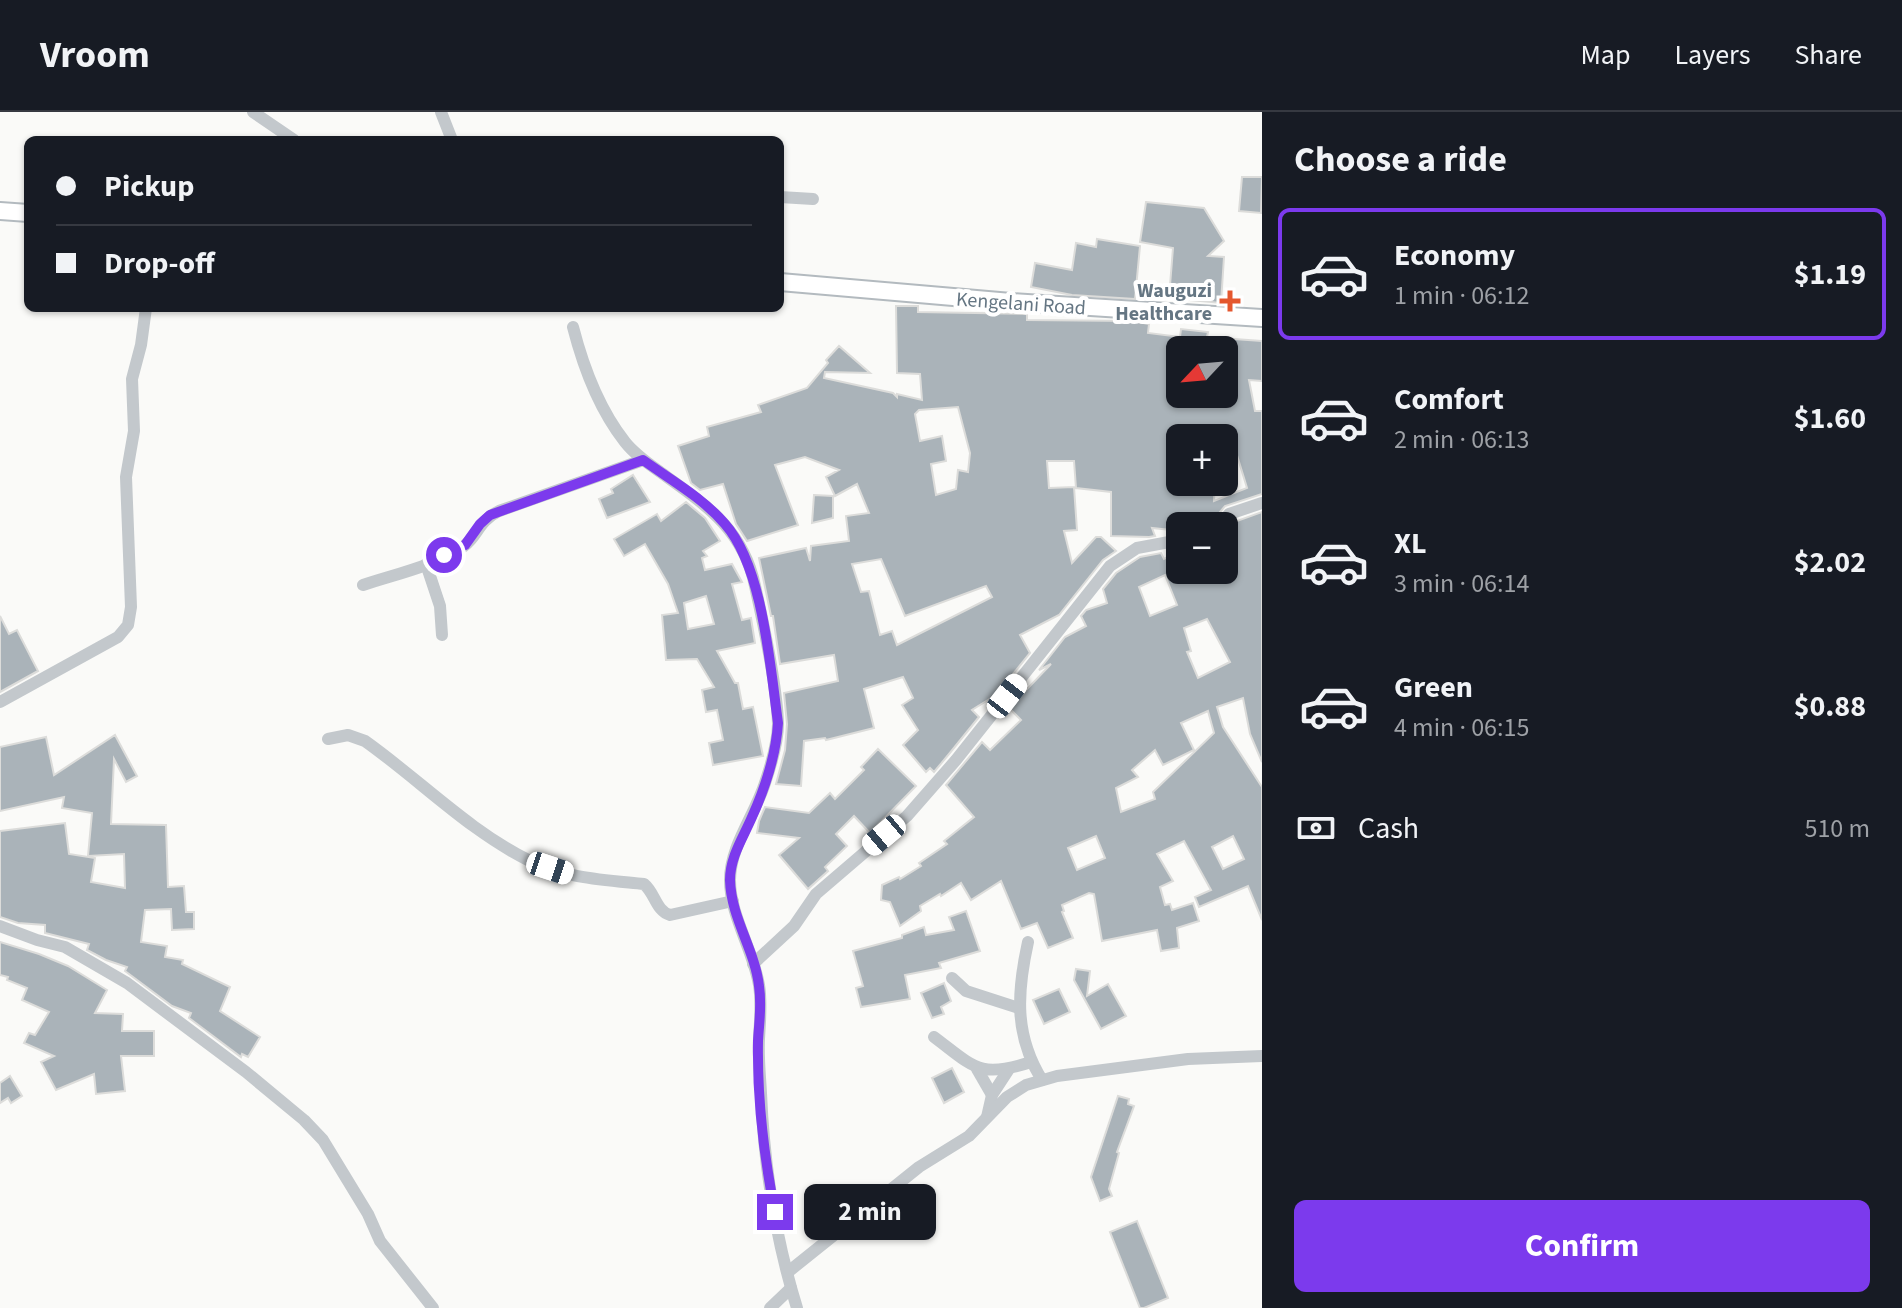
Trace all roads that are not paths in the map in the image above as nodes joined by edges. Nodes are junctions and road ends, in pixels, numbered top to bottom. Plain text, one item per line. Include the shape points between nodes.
1 (253, 112) edge
2 (441, 112) edge
3 (288, 136) edge
4 (450, 136) edge
5 (784, 197) edge
6 (813, 199) dead end
7 (0, 211) edge
8 (24, 213) edge
9 (784, 282) edge
10 (145, 312) edge
11 (1262, 318) edge
12 (573, 327) dead end
13 (643, 460) junction
14 (1262, 503) edge
15 (1235, 512) edge
16 (1166, 543) edge
17 (426, 564) junction
18 (363, 585) dead end
19 (442, 635) dead end
20 (0, 702) edge
21 (328, 739) dead end
22 (733, 901) junction
23 (0, 926) edge
24 (1028, 942) dead end
25 (753, 964) junction
26 (952, 978) dead end
27 (1019, 1008) junction
28 (934, 1037) dead end
29 (1262, 1056) edge
30 (1031, 1062) junction
31 (977, 1069) junction
32 (1009, 1069) junction
33 (1042, 1080) junction
34 (992, 1095) junction
35 (986, 1120) junction
36 (788, 1272) junction
37 (791, 1288) junction
38 (433, 1308) edge
39 (770, 1308) edge
40 (797, 1308) edge

1 - 3 street
2 - 4 street
5 - 6 street
7 - 8 main road
9 - 11 main road, Kengelani Road
10 - 20 street via 132,379 134,431 126,477 132,591 128,625 118,637
12 - 13 street via 581,361 600,400
13 - 17 street via 490,515 465,545
13 - 22 street via 728,527 755,583 778,723 765,783 735,852
14 - 15 street
16 - 25 street via 1137,548 1110,566 907,816 816,894 794,926
17 - 18 street
17 - 19 street via 440,606
21 - 22 street via 348,735 365,741 454,811 531,862 569,874 644,884 665,914
22 - 25 street
23 - 38 street via 65,947 127,983 304,1120 323,1140 380,1241
24 - 27 street
25 - 36 street via 762,1011 761,1103 771,1192
26 - 27 street via 966,991
27 - 30 street
28 - 31 street
29 - 33 street via 1188,1059
30 - 32 street
30 - 33 street
31 - 32 street
31 - 34 street
32 - 34 street
33 - 35 street via 1007,1097
34 - 35 street
35 - 36 street
36 - 37 street
37 - 39 street
37 - 40 street

